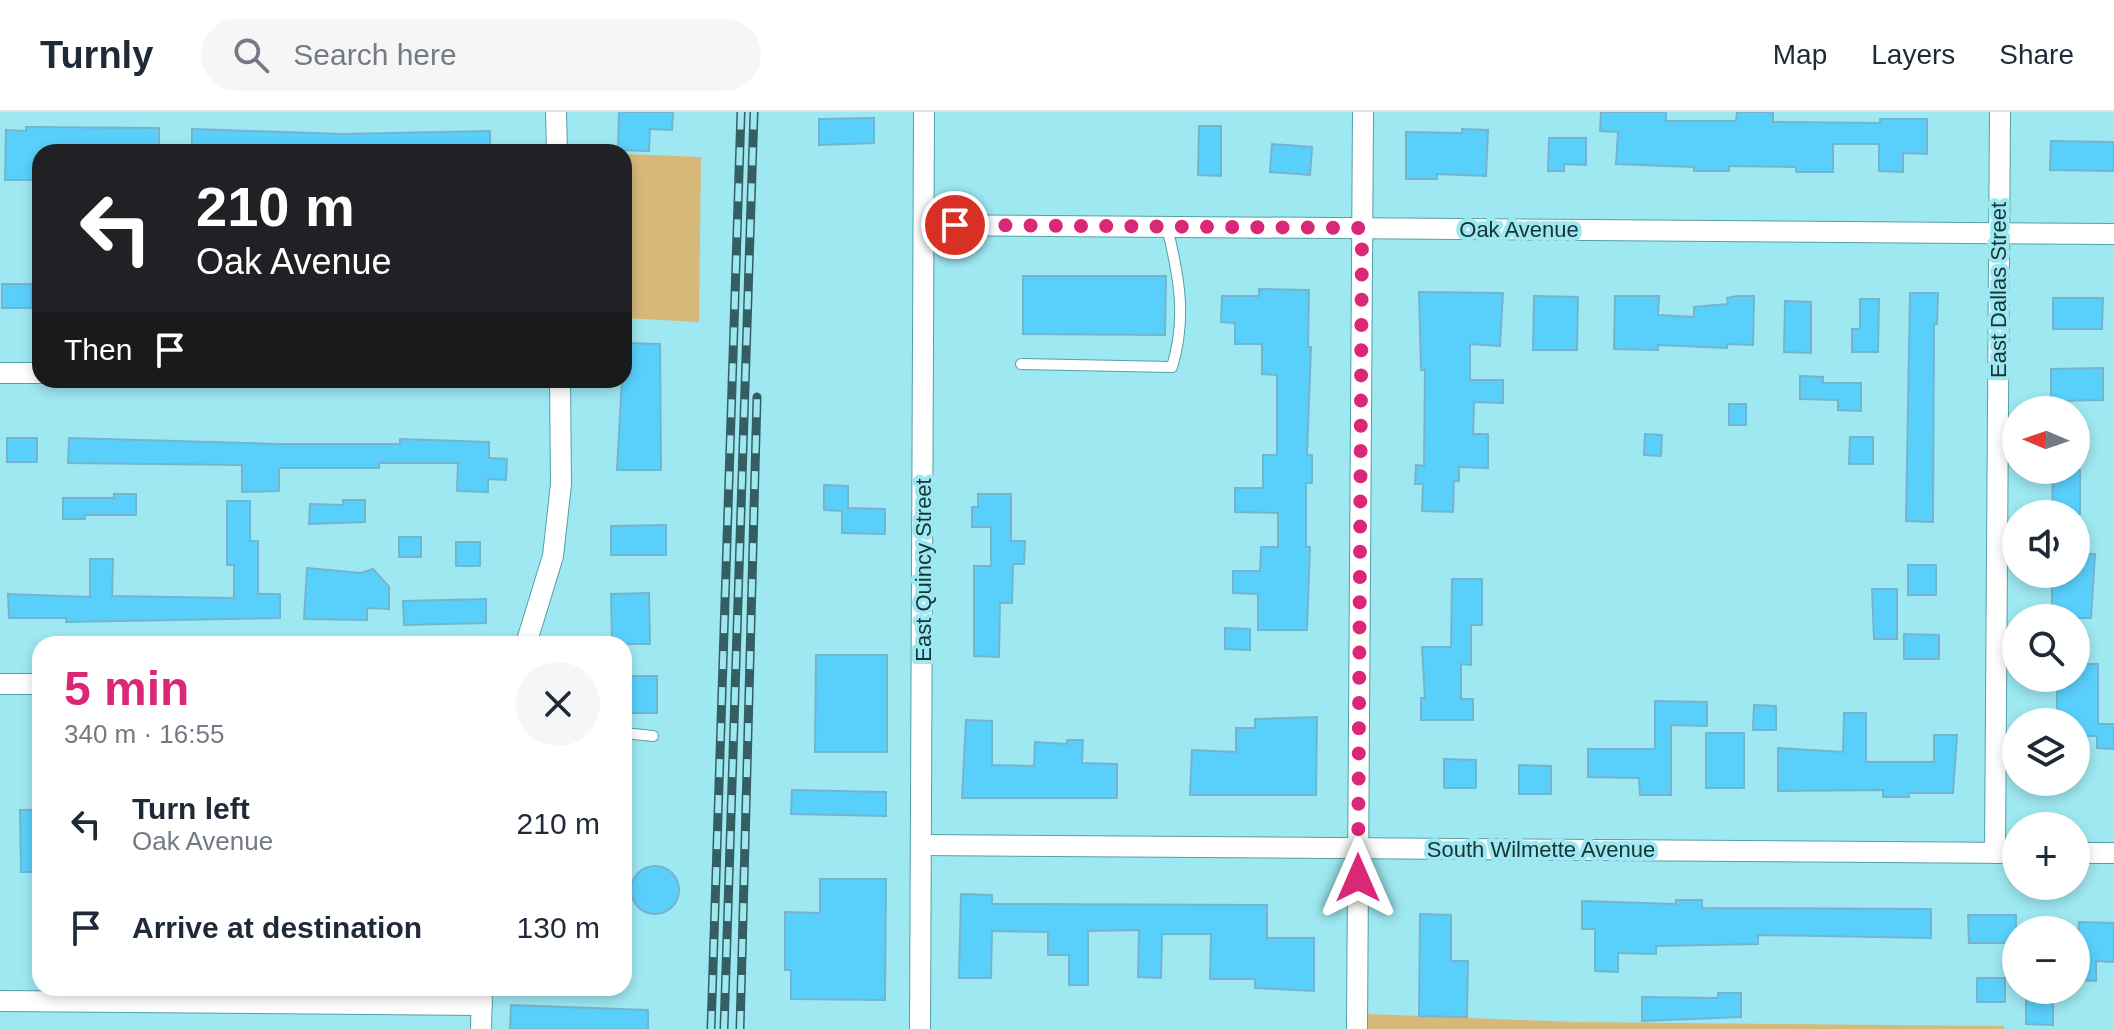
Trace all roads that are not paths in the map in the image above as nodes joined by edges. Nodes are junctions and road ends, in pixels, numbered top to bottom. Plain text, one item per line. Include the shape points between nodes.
1 (556, 112) edge
2 (924, 112) edge
3 (1363, 112) edge
4 (2000, 112) edge
5 (557, 144) edge
6 (925, 225) junction
7 (1167, 227) junction
8 (1362, 228) junction
9 (1998, 233) junction
10 (2114, 234) edge
11 (1021, 364) dead end
12 (0, 373) edge
13 (32, 373) edge
14 (560, 388) edge
15 (528, 636) edge
16 (0, 684) edge
17 (32, 684) edge
18 (632, 734) edge
19 (653, 736) dead end
20 (921, 845) junction
21 (1358, 848) junction
22 (1995, 853) junction
23 (2002, 853) edge
24 (2090, 853) edge
25 (2114, 853) edge
26 (482, 997) edge
27 (0, 1001) edge
28 (481, 1029) edge
29 (920, 1029) edge
30 (1357, 1029) edge

1 - 5 street
2 - 6 street, East Quincy Street
3 - 8 street
4 - 9 street, East Dallas Street
6 - 7 street, Oak Avenue
6 - 20 street, East Quincy Street
7 - 8 street, Oak Avenue
7 - 11 lane via 1182,307 1172,367
8 - 9 street, Oak Avenue
8 - 21 street
9 - 10 street, Oak Avenue
9 - 22 street, East Dallas Street
12 - 13 street
14 - 15 street via 561,484 553,556
16 - 17 street
18 - 19 lane
20 - 21 street, South Wilmette Avenue
20 - 29 street, East Quincy Street
21 - 22 street, South Wilmette Avenue
21 - 30 street
22 - 23 street, South Wilmette Avenue
24 - 25 street
26 - 27 street
26 - 28 street

